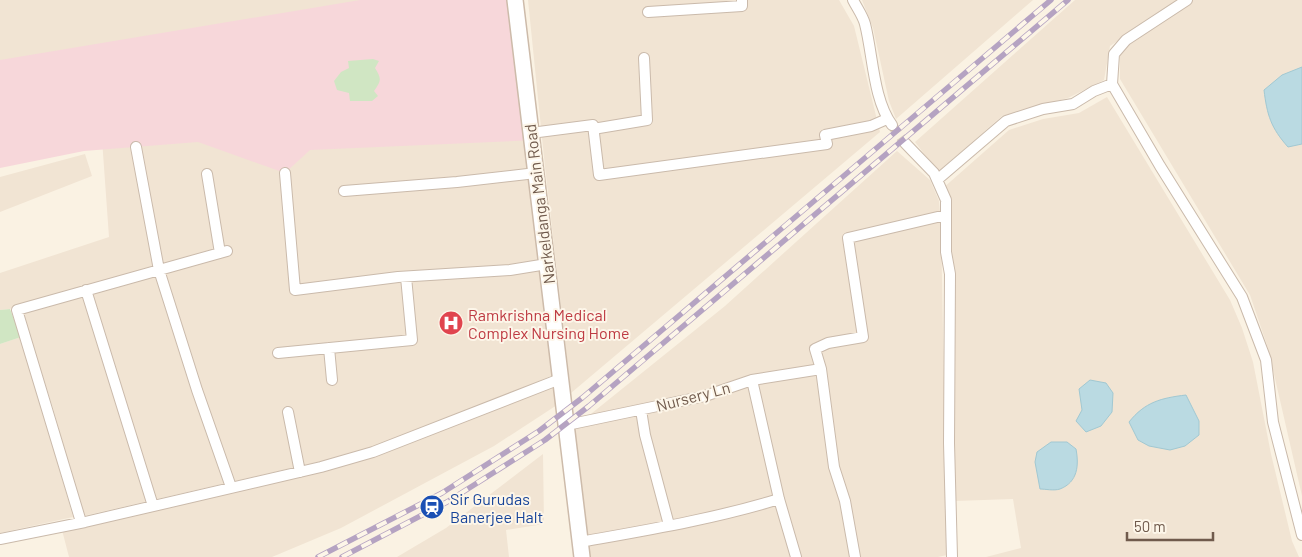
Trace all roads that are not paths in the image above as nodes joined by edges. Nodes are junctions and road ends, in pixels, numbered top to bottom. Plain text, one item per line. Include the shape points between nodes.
1 (515, 0) edge
2 (742, 0) edge
3 (853, 0) edge
4 (1187, 0) edge
5 (648, 12) dead end
6 (644, 58) dead end
7 (1112, 84) junction
8 (593, 129) junction
9 (531, 133) junction
10 (904, 143) tunnel mouth
11 (136, 147) dead end
12 (285, 173) dead end
13 (536, 173) junction
14 (207, 174) dead end
15 (937, 180) junction
16 (344, 191) dead end
17 (946, 215) junction
18 (546, 264) junction
19 (159, 270) junction
20 (406, 277) junction
21 (86, 290) junction
22 (328, 348) junction
23 (278, 353) dead end
24 (820, 369) junction
25 (560, 379) junction
26 (332, 380) dead end
27 (752, 380) junction
28 (641, 410) junction
29 (288, 412) dead end
30 (567, 425) junction
31 (300, 472) junction
32 (231, 487) junction
33 (779, 499) junction
34 (153, 506) junction
35 (81, 522) junction
36 (669, 525) junction
37 (1302, 535) edge
38 (0, 539) edge
39 (581, 550) edge
40 (796, 557) edge
41 (855, 557) edge
42 (952, 557) edge

1 - 9 main road, Narkeldanga Main Road
2 - 5 street via 742,6
3 - 8 street via 864,22 877,85 889,122 826,135 827,144 599,175
4 - 7 street via 1126,40 1114,54
6 - 8 street via 647,120
7 - 15 street via 1073,104 1043,108 1006,121
7 - 37 street via 1242,297 1266,360 1273,422
8 - 9 street via 593,125
9 - 13 main road, Narkeldanga Main Road
10 - 15 street
11 - 19 street
12 - 20 street via 295,290
13 - 16 street
13 - 18 main road, Narkeldanga Main Road
14 - 19 street via 224,252
15 - 17 street via 946,200
17 - 24 street via 848,238 863,337 828,343 815,349
17 - 42 street via 946,252 950,274
18 - 20 street via 475,274
18 - 25 main road, Narkeldanga Main Road
19 - 21 street
19 - 32 street via 196,390
20 - 22 street via 412,340
21 - 34 street
21 - 35 street via 16,310
22 - 23 street
22 - 26 street
24 - 27 street, Nursery Ln
24 - 41 street via 834,467 845,501
25 - 30 main road, Narkeldanga Main Road
25 - 31 street via 373,452
27 - 28 street, Nursery Ln via 705,396
27 - 33 street
28 - 30 street, Nursery Ln
28 - 36 street
29 - 31 street
30 - 39 main road, Narkeldanga Main Road
31 - 32 street
32 - 34 street
33 - 36 street
33 - 40 street
34 - 35 street
35 - 38 street
36 - 39 street

